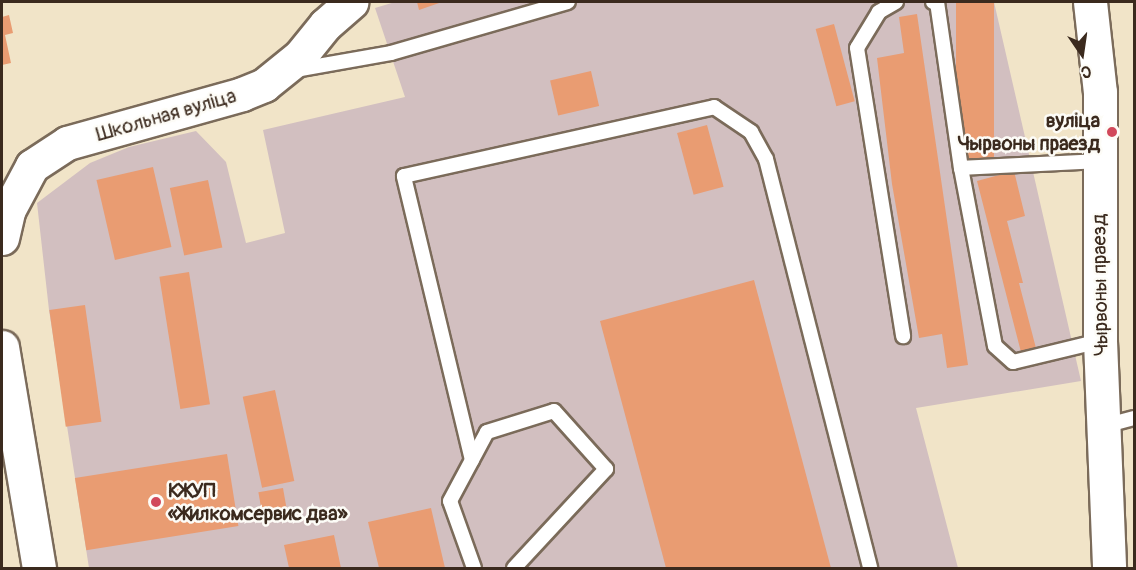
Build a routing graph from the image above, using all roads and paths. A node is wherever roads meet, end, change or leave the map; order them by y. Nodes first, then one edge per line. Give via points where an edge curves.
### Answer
1 (568, 2) edge
2 (896, 2) edge
3 (933, 2) edge
4 (1090, 2) edge
5 (333, 13) edge
6 (281, 72) junction
7 (1099, 161) junction
8 (961, 168) junction
9 (2, 238) edge
10 (903, 336) dead end
11 (1100, 341) junction
12 (2, 347) edge
13 (1119, 422) edge
14 (472, 460) junction
15 (39, 568) edge
16 (474, 568) edge
17 (514, 568) edge
18 (870, 568) edge
19 (1109, 568) edge

1 - 6 lane via 391,53
2 - 10 lane via 879,12 858,48
3 - 8 lane via 937,3
4 - 7 street, Чырвоны праезд via 1100,92
5 - 6 street, Школьная вуліца via 300,56
6 - 9 street, Школьная вуліца via 242,94 67,143 32,166 8,211
7 - 8 lane
7 - 11 street, Чырвоны праезд
8 - 11 lane via 995,346 1014,362
11 - 13 street, Чырвоны праезд
12 - 15 street
13 - 19 street, Чырвоны праезд
14 - 16 lane via 450,501
14 - 17 lane via 487,432 554,411 606,470
14 - 18 lane via 404,176 714,107 751,132 766,159

